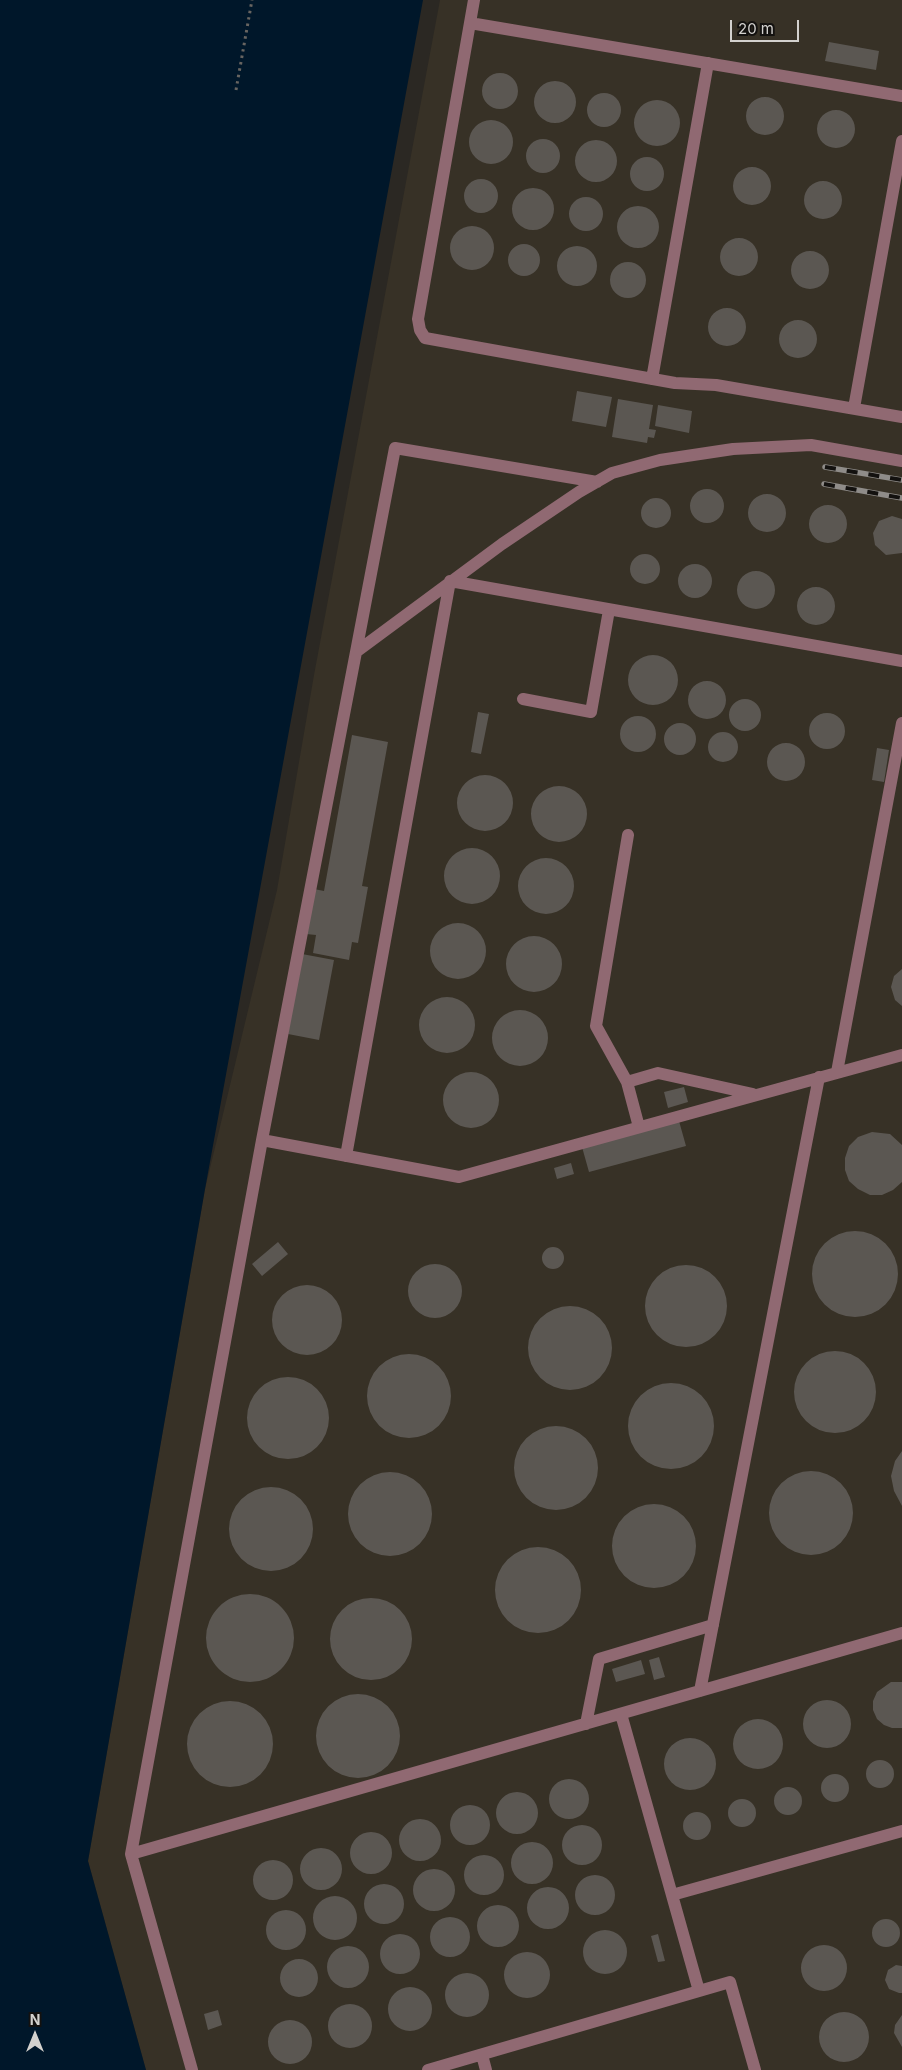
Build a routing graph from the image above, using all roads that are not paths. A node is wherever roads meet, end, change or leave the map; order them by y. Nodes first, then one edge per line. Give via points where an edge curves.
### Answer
1 (474, 0) edge
2 (470, 23) junction
3 (708, 63) junction
4 (902, 96) edge
5 (902, 141) edge
6 (652, 379) junction
7 (854, 408) junction
8 (902, 417) edge
9 (902, 461) edge
10 (597, 482) junction
11 (450, 582) junction
12 (609, 610) junction
13 (356, 652) junction
14 (902, 661) edge
15 (523, 700) dead end
16 (902, 723) edge
17 (628, 835) dead end
18 (902, 1055) edge
19 (838, 1072) junction
20 (819, 1077) junction
21 (627, 1082) junction
22 (756, 1095) junction
23 (639, 1127) junction
24 (262, 1140) junction
25 (346, 1156) junction
26 (713, 1625) junction
27 (902, 1633) edge
28 (700, 1691) junction
29 (621, 1714) junction
30 (586, 1724) junction
31 (902, 1832) edge
32 (131, 1854) junction
33 (672, 1895) junction
34 (699, 1991) junction
35 (482, 2055) junction
36 (192, 2070) edge
37 (428, 2070) edge
38 (486, 2070) edge
39 (755, 2070) edge

1 - 2 lane
2 - 3 lane
2 - 6 lane via 418,318 421,333 425,338 434,340
3 - 4 lane
3 - 6 lane
5 - 7 lane
6 - 7 lane via 716,385
7 - 8 lane
9 - 10 lane via 811,445 733,449 660,460 612,473
10 - 11 lane
10 - 13 lane via 395,448
11 - 12 lane
11 - 13 lane
11 - 25 lane
12 - 14 lane
12 - 15 lane via 591,712
13 - 24 lane
16 - 19 lane
17 - 21 lane via 596,1016 600,1035
18 - 19 lane
19 - 20 lane
20 - 22 lane
20 - 26 lane
21 - 22 lane via 658,1073
21 - 23 lane
22 - 23 lane
23 - 25 lane via 458,1177
24 - 25 lane
24 - 32 lane
26 - 28 lane
26 - 30 lane via 599,1659
27 - 28 lane
28 - 29 lane
29 - 30 lane
29 - 33 lane
30 - 32 lane
31 - 33 lane
32 - 36 lane
33 - 34 lane
34 - 35 lane
34 - 39 lane via 730,1982
35 - 37 lane
35 - 38 lane

